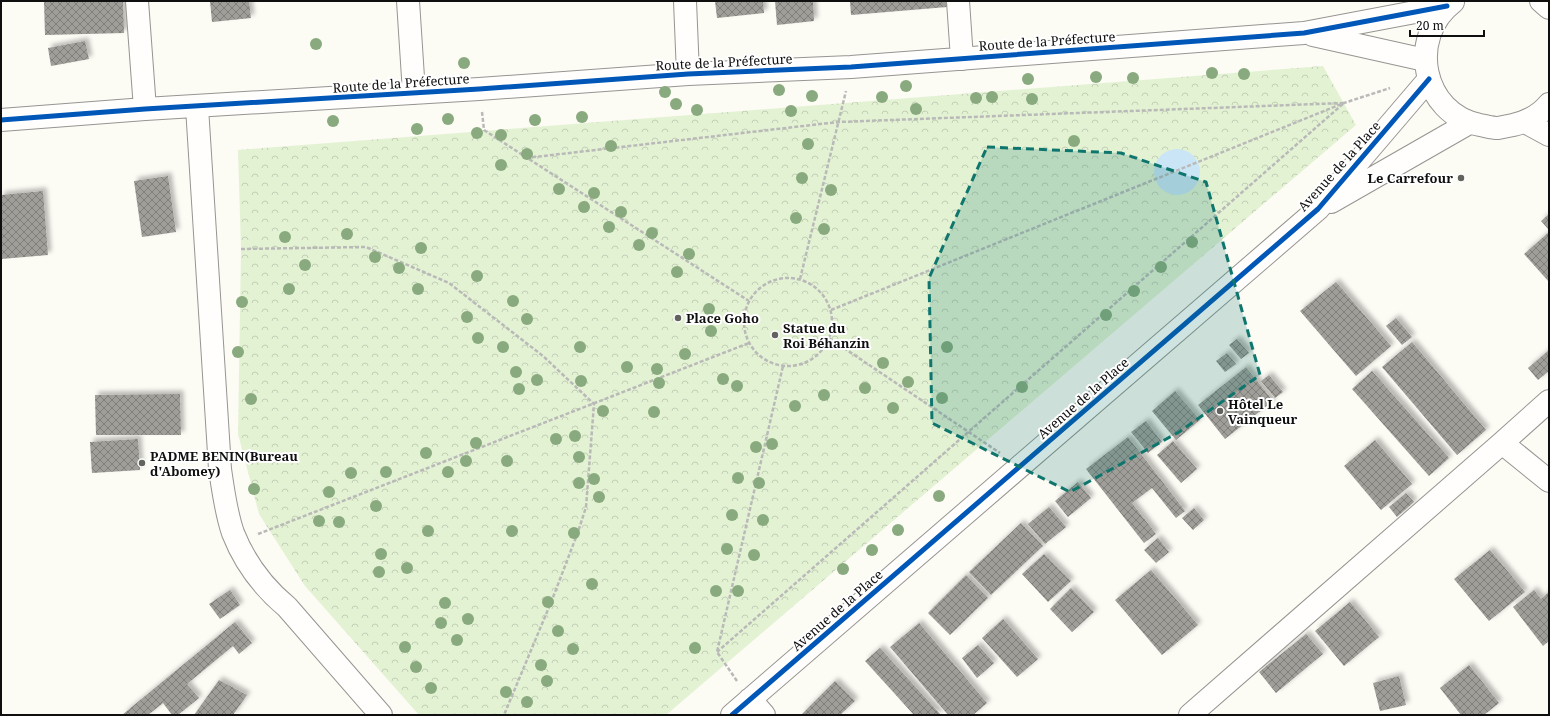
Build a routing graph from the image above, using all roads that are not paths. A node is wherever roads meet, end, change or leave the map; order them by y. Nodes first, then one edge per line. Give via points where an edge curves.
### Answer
1 (137, 1) edge
2 (408, 1) edge
3 (685, 1) edge
4 (958, 1) edge
5 (1541, 1) edge
6 (1450, 4) edge
7 (1549, 8) edge
8 (1304, 33) junction
9 (962, 59) junction
10 (1427, 70) junction
11 (688, 74) junction
12 (414, 93) junction
13 (1549, 104) edge
14 (197, 107) junction
15 (145, 109) junction
16 (1, 120) edge
17 (1469, 122) junction
18 (1525, 122) junction
19 (1549, 135) edge
20 (1318, 209) junction
21 (1549, 401) edge
22 (1502, 443) junction
23 (1549, 481) edge
24 (757, 707) edge
25 (381, 715) edge
26 (732, 715) edge
27 (1190, 715) edge

1 - 15 street
2 - 12 street
3 - 11 street
4 - 9 street
5 - 7 street
6 - 8 street, Route de la Préfecture
6 - 10 street via 1435,22 1428,40
8 - 9 street, Route de la Préfecture
8 - 10 street, Route de la Préfecture
9 - 11 street, Route de la Préfecture
10 - 17 street via 1435,93 1444,105
10 - 20 street, Avenue de la Place
11 - 12 street, Route de la Préfecture
12 - 14 street, Route de la Préfecture
13 - 18 street via 1545,110
14 - 15 street, Route de la Préfecture
14 - 25 street via 220,469 233,532 262,583
15 - 16 street, Route de la Préfecture
17 - 18 street via 1497,128
17 - 20 street, Avenue de la Place
18 - 19 street
20 - 24 street, Avenue de la Place via 1020,467
21 - 22 street
22 - 23 street
22 - 27 street
24 - 26 street, Avenue de la Place

